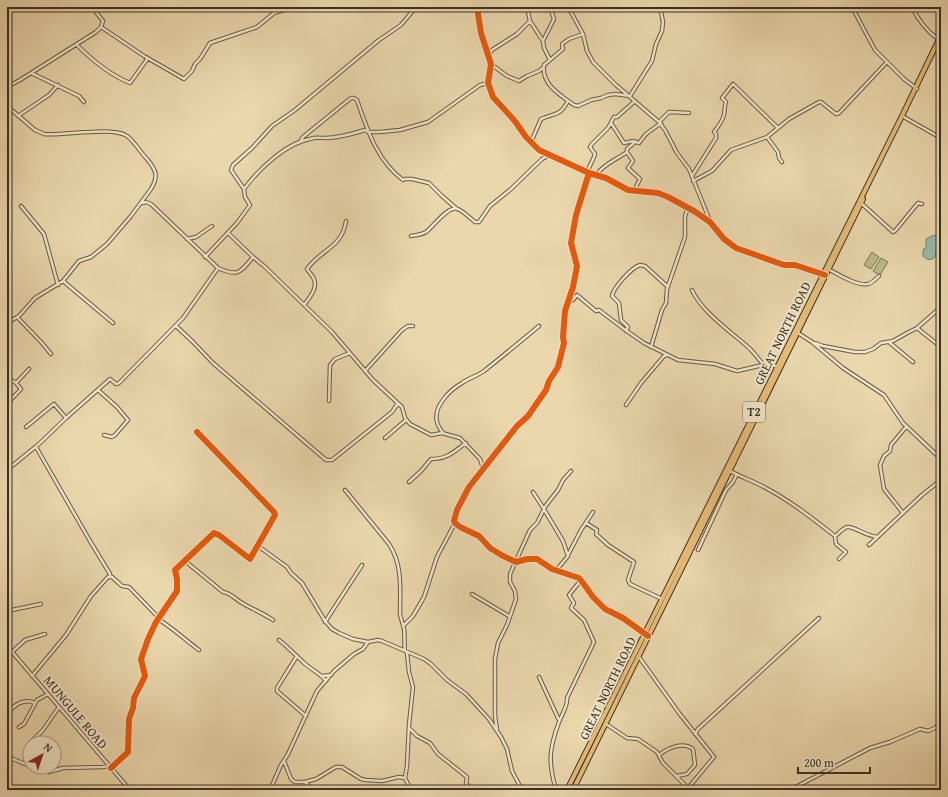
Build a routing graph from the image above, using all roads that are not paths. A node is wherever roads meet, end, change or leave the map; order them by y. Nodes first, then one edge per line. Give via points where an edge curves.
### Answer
1 (92, 7) edge
2 (293, 7) edge
3 (416, 7) edge
4 (477, 7) edge
5 (527, 7) edge
6 (550, 7) edge
7 (566, 7) edge
8 (660, 7) edge
9 (852, 7) edge
10 (912, 7) edge
11 (530, 20) junction
12 (101, 27) junction
13 (583, 34) junction
14 (941, 35) edge
15 (940, 40) edge
16 (543, 41) junction
17 (76, 45) junction
18 (488, 56) junction
19 (148, 58) junction
20 (550, 60) junction
21 (887, 62) junction
22 (491, 64) junction
23 (544, 67) junction
24 (32, 73) junction
25 (488, 83) junction
26 (58, 86) junction
27 (7, 87) edge
28 (917, 88) junction
29 (630, 96) junction
30 (568, 101) junction
31 (84, 102) dead end
32 (635, 102) junction
33 (7, 106) edge
34 (689, 113) dead end
35 (18, 116) junction
36 (903, 117) junction
37 (611, 123) junction
38 (660, 123) junction
39 (778, 128) junction
40 (368, 132) junction
41 (767, 137) junction
42 (941, 138) edge
43 (299, 142) junction
44 (531, 142) junction
45 (636, 142) junction
46 (627, 152) junction
47 (550, 154) junction
48 (782, 162) dead end
49 (588, 173) junction
50 (596, 175) junction
51 (692, 176) junction
52 (694, 181) junction
53 (244, 189) junction
54 (634, 191) junction
55 (860, 202) junction
56 (140, 203) junction
57 (922, 204) dead end
58 (20, 206) dead end
59 (688, 208) junction
60 (457, 209) junction
61 (346, 221) dead end
62 (710, 222) junction
63 (212, 226) dead end
64 (228, 233) junction
65 (411, 236) dead end
66 (187, 239) junction
67 (205, 257) junction
68 (253, 257) junction
69 (218, 268) junction
70 (827, 268) junction
71 (824, 275) junction
72 (879, 276) dead end
73 (63, 281) junction
74 (58, 285) junction
75 (668, 287) junction
76 (692, 290) dead end
77 (569, 297) junction
78 (304, 305) junction
79 (941, 307) edge
80 (17, 317) junction
81 (7, 322) edge
82 (113, 323) dead end
83 (176, 326) junction
84 (413, 326) dead end
85 (539, 326) dead end
86 (917, 328) junction
87 (626, 331) junction
88 (796, 332) junction
89 (812, 342) junction
90 (890, 342) junction
91 (652, 347) junction
92 (941, 347) edge
93 (350, 353) junction
94 (51, 354) dead end
95 (667, 355) junction
96 (913, 362) dead end
97 (764, 365) junction
98 (779, 366) junction
99 (29, 369) dead end
100 (365, 371) junction
101 (7, 376) edge
102 (16, 383) junction
103 (98, 390) junction
104 (329, 401) dead end
105 (398, 403) junction
106 (7, 404) edge
107 (626, 405) dead end
108 (66, 418) junction
109 (406, 420) junction
110 (26, 427) dead end
111 (906, 427) junction
112 (197, 432) dead end
113 (443, 433) junction
114 (104, 435) dead end
115 (386, 438) dead end
116 (466, 443) junction
117 (36, 447) junction
118 (7, 454) edge
119 (941, 459) edge
120 (483, 468) junction
121 (8, 469) edge
122 (728, 469) junction
123 (571, 471) dead end
124 (737, 474) junction
125 (941, 480) edge
126 (409, 482) dead end
127 (345, 490) dead end
128 (533, 492) dead end
129 (544, 509) junction
130 (593, 512) dead end
131 (903, 514) junction
132 (586, 522) junction
133 (455, 523) junction
134 (835, 536) junction
135 (878, 537) junction
136 (869, 545) dead end
137 (258, 546) junction
138 (698, 550) dead end
139 (568, 556) junction
140 (839, 559) dead end
141 (185, 561) junction
142 (516, 562) junction
143 (362, 565) dead end
144 (557, 572) junction
145 (110, 577) junction
146 (581, 580) junction
147 (472, 594) dead end
148 (662, 599) junction
149 (41, 604) dead end
150 (7, 611) edge
151 (510, 616) junction
152 (159, 618) junction
153 (819, 618) dead end
154 (273, 620) dead end
155 (325, 622) junction
156 (403, 626) junction
157 (45, 634) dead end
158 (646, 635) junction
159 (279, 640) dead end
160 (368, 642) junction
161 (8, 648) edge
162 (199, 650) dead end
163 (12, 652) junction
164 (406, 652) junction
165 (297, 656) junction
166 (638, 656) junction
167 (331, 675) junction
168 (32, 676) junction
169 (322, 676) junction
170 (539, 677) dead end
171 (326, 681) junction
172 (48, 694) junction
173 (35, 703) junction
174 (59, 708) junction
175 (7, 713) edge
176 (306, 716) junction
177 (560, 721) junction
178 (941, 722) edge
179 (605, 724) junction
180 (19, 727) dead end
181 (409, 728) junction
182 (498, 732) junction
183 (695, 734) junction
184 (38, 735) edge
185 (7, 754) edge
186 (659, 755) junction
187 (284, 761) junction
188 (22, 763) edge
189 (110, 767) junction
190 (62, 768) edge
191 (677, 776) junction
192 (404, 778) junction
193 (305, 782) junction
194 (689, 789) edge
195 (130, 790) edge
196 (270, 790) edge
197 (313, 790) edge
198 (411, 790) edge
199 (472, 790) edge
200 (522, 790) edge
201 (556, 790) edge
202 (567, 790) edge
203 (573, 790) edge
204 (790, 790) edge

1 - 12 street via 103,21
2 - 19 street via 274,13 257,27 210,44 184,79
3 - 53 street via 401,25 272,126 233,165 231,170
4 - 18 street
5 - 11 street
6 - 16 street via 554,19
7 - 13 street
8 - 29 street via 662,31 652,60
9 - 21 street via 873,46
10 - 15 street via 918,19
11 - 16 street
11 - 18 street via 517,34 492,50
12 - 17 street
12 - 19 street
13 - 20 street via 562,44 563,50
13 - 29 street via 593,62
14 - 15 highway, GREAT NORTH ROAD / T2
15 - 28 highway, GREAT NORTH ROAD / T2
16 - 20 street
17 - 19 street via 105,69 130,83
17 - 24 street
18 - 22 street
20 - 23 street
21 - 28 street
21 - 39 street via 839,113 836,114 820,102 791,117
22 - 23 street via 519,82
22 - 25 street
23 - 30 street via 543,74 550,86
24 - 26 street
24 - 27 street
25 - 40 street via 428,122 388,132
25 - 44 street via 493,97
26 - 31 street via 79,96
26 - 35 street
28 - 36 highway, GREAT NORTH ROAD / T2
29 - 30 street via 608,95 578,106
29 - 32 street
30 - 44 street via 559,114 541,119
32 - 37 street via 614,117
32 - 38 street
33 - 35 street
34 - 38 street via 669,112
35 - 56 street via 34,130 44,134 109,132 121,133 128,137 156,172 154,185
36 - 42 street
36 - 55 highway, GREAT NORTH ROAD / T2
37 - 45 street via 624,143
37 - 49 street via 591,146 595,154
38 - 45 street via 646,134 640,143
38 - 51 street
39 - 41 street
39 - 51 street via 732,84 722,98 726,102 724,116 714,132 716,138
40 - 43 street via 365,130 355,134 312,138
40 - 43 street via 357,100 352,98
40 - 60 street via 385,163 396,175 403,180 412,179 429,183
41 - 48 street
41 - 52 street via 731,150 712,170
43 - 53 street via 278,154
44 - 47 street
45 - 46 street via 627,149
46 - 50 street via 602,167
46 - 54 street via 633,161 628,168 640,179
47 - 49 street
47 - 60 street via 490,206 479,222
49 - 50 street
49 - 77 street via 571,243 577,266
50 - 54 street
51 - 52 street
52 - 62 street
53 - 64 street via 250,205
54 - 59 street via 661,194
55 - 57 street via 893,232 918,203
55 - 70 highway, GREAT NORTH ROAD / T2
56 - 66 street via 151,204
56 - 73 street via 114,238 91,257 79,261
58 - 74 street via 44,234
59 - 62 street
59 - 75 street via 685,216 685,237
60 - 65 street via 450,210 424,233
61 - 78 street via 338,240 307,269 315,282 314,292
62 - 71 street via 720,235 736,248 784,265
63 - 66 street via 196,237
64 - 67 street
64 - 68 street
66 - 67 street
67 - 69 street
68 - 69 street via 244,268 235,273
68 - 78 street
69 - 83 street
70 - 71 highway, GREAT NORTH ROAD / T2
70 - 72 street via 864,284
71 - 88 highway, GREAT NORTH ROAD / T2
73 - 74 street
73 - 82 street
74 - 80 street via 35,298
75 - 87 street via 645,266 640,265 620,282 612,296 619,303 620,318 628,327
75 - 91 street via 666,304
76 - 97 street via 700,303
77 - 87 street via 573,300 576,296
77 - 120 street via 564,314 564,343 558,367 528,416
78 - 93 street
79 - 86 street
80 - 81 street
80 - 94 street
83 - 103 street via 119,383 116,384 110,379
83 - 105 street via 213,363 326,460 332,460 364,435 392,412
84 - 100 street via 402,330
85 - 113 street via 480,374 463,382 441,403 436,416
86 - 90 street
86 - 92 street
87 - 91 street
88 - 89 street
88 - 98 highway, GREAT NORTH ROAD / T2
89 - 90 street via 858,353
89 - 111 street via 843,368 884,395
90 - 96 street
91 - 95 street
93 - 100 street
93 - 104 street via 335,359 330,365
95 - 97 street via 681,361 715,364 735,371
95 - 107 street
97 - 98 street
98 - 122 highway, GREAT NORTH ROAD / T2
99 - 102 street
100 - 105 street
101 - 102 street
102 - 106 street via 21,389
103 - 108 street
103 - 114 street via 128,420 115,435
105 - 109 street
108 - 110 street via 54,404
108 - 117 street
109 - 113 street via 412,426 431,435
109 - 115 street
111 - 119 street
111 - 131 street via 880,465 884,489
112 - 137 street via 275,513
113 - 116 street
116 - 120 street via 480,459
116 - 126 street via 439,460 431,459
117 - 121 street
117 - 145 street
118 - 121 street
120 - 133 street via 466,491 453,518
122 - 124 street
122 - 148 highway, GREAT NORTH ROAD / T2
122 - 158 highway, GREAT NORTH ROAD / T2
123 - 129 street
124 - 134 street via 763,486 797,507
124 - 138 street via 726,490
125 - 131 street
127 - 156 street via 393,550 399,568 400,616
128 - 129 street
129 - 139 street via 563,541
129 - 142 street via 538,523 530,530
130 - 132 street
131 - 135 street
132 - 139 street
132 - 148 street via 597,530 596,534 608,545 634,562 628,580 630,584
133 - 142 street via 479,536 497,553
133 - 156 street via 437,557 424,597 413,616
134 - 135 street via 850,526 867,535
134 - 140 street via 836,544 846,552
135 - 136 street
137 - 141 street via 248,560 214,533
137 - 155 street via 287,567 302,583
139 - 144 street
141 - 152 street via 174,570 177,591
141 - 154 street via 223,592
142 - 144 street via 537,559
142 - 151 street via 510,577 516,599
143 - 155 street
144 - 146 street
145 - 152 street via 122,586 129,587
145 - 168 street via 94,592 66,635
146 - 158 street via 593,598 605,609 623,618
146 - 177 street via 569,595 574,603 571,608 584,620 594,642 567,698
147 - 151 street
148 - 158 highway, GREAT NORTH ROAD / T2
149 - 150 street
151 - 182 street via 498,643 495,659 495,716
152 - 162 street
152 - 189 street via 141,659 145,676 134,698 129,719 128,752
153 - 183 street
155 - 160 street via 345,636
156 - 164 street
157 - 163 street via 25,640
158 - 166 highway, GREAT NORTH ROAD / T2
158 - 202 highway, GREAT NORTH ROAD / T2
159 - 165 street
160 - 164 street via 382,641
160 - 167 street
161 - 163 street, MUNGULE ROAD
163 - 168 street, MUNGULE ROAD
164 - 181 street via 414,687
164 - 182 street via 431,664 466,694
165 - 169 street
165 - 176 street via 277,691
166 - 179 highway, GREAT NORTH ROAD / T2
166 - 183 street
167 - 169 street
167 - 171 street
168 - 172 street, MUNGULE ROAD
169 - 171 street
170 - 177 street
171 - 176 street via 315,694
172 - 173 street
172 - 174 street, MUNGULE ROAD
173 - 175 street via 20,702
173 - 180 street via 24,724
174 - 184 street
174 - 189 street, MUNGULE ROAD
176 - 187 street
177 - 201 street via 550,751 550,766
178 - 204 street via 928,731 920,729 870,748
179 - 186 street via 627,738 638,739
179 - 203 highway, GREAT NORTH ROAD / T2
181 - 192 street
181 - 199 street via 430,743 438,754 467,777 466,783
182 - 200 street via 506,745 512,771
183 - 194 street via 714,757
185 - 188 street
186 - 191 street via 663,763
186 - 191 street via 683,745 693,749 695,764 687,774
187 - 193 street via 292,781
187 - 196 street
189 - 190 street
189 - 195 street, MUNGULE ROAD
191 - 194 street
192 - 193 street via 361,780 336,767 316,779
192 - 198 street
193 - 197 street

